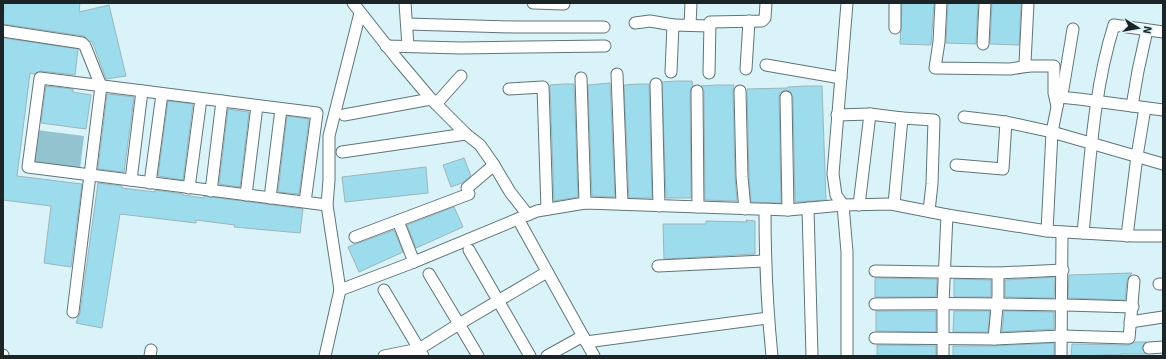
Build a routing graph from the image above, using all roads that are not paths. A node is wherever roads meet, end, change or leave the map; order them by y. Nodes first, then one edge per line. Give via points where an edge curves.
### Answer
1 (353, 3) edge
2 (405, 3) edge
3 (533, 3) edge
4 (691, 3) edge
5 (766, 3) edge
6 (847, 3) edge
7 (895, 3) edge
8 (941, 3) edge
9 (985, 3) edge
10 (1028, 3) edge
11 (564, 4) dead end
12 (360, 13) junction
13 (749, 21) junction
14 (635, 23) dead end
15 (407, 24) junction
16 (673, 24) junction
17 (690, 25) junction
18 (710, 26) junction
19 (604, 27) dead end
20 (895, 28) dead end
21 (1073, 29) dead end
22 (1147, 30) junction
23 (3, 31) edge
24 (1163, 32) edge
25 (983, 44) dead end
26 (386, 46) junction
27 (408, 46) junction
28 (605, 46) dead end
29 (766, 65) dead end
30 (1029, 66) junction
31 (746, 69) dead end
32 (671, 72) dead end
33 (709, 73) dead end
34 (617, 74) dead end
35 (461, 76) dead end
36 (581, 78) dead end
37 (841, 78) junction
38 (656, 84) dead end
39 (101, 86) junction
40 (509, 89) dead end
41 (142, 91) junction
42 (697, 91) dead end
43 (740, 92) dead end
44 (162, 94) junction
45 (786, 97) dead end
46 (1059, 97) junction
47 (201, 99) junction
48 (222, 101) junction
49 (1098, 101) junction
50 (433, 102) junction
51 (257, 106) junction
52 (1132, 106) junction
53 (1057, 108) junction
54 (1145, 108) junction
55 (282, 109) junction
56 (1163, 110) edge
57 (870, 114) junction
58 (344, 115) dead end
59 (837, 115) junction
60 (964, 117) dead end
61 (902, 118) junction
62 (1006, 122) junction
63 (1052, 132) junction
64 (466, 134) junction
65 (1092, 144) junction
66 (342, 152) dead end
67 (1137, 156) junction
68 (1163, 164) edge
69 (494, 165) junction
70 (956, 165) dead end
71 (90, 175) junction
72 (131, 180) junction
73 (150, 183) junction
74 (190, 188) junction
75 (211, 190) junction
76 (246, 195) junction
77 (270, 198) junction
78 (305, 202) junction
79 (584, 204) junction
80 (622, 204) junction
81 (860, 204) junction
82 (894, 204) junction
83 (328, 205) junction
84 (843, 205) junction
85 (659, 206) junction
86 (698, 207) junction
87 (808, 208) junction
88 (745, 209) junction
89 (547, 210) junction
90 (765, 210) junction
91 (788, 210) junction
92 (929, 212) junction
93 (947, 215) junction
94 (523, 217) junction
95 (398, 221) junction
96 (1047, 231) junction
97 (1062, 232) junction
98 (1083, 233) junction
99 (1127, 236) junction
100 (1163, 236) edge
101 (355, 237) dead end
102 (469, 250) dead end
103 (764, 261) junction
104 (414, 262) junction
105 (658, 266) dead end
106 (875, 270) dead end
107 (1062, 270) junction
108 (547, 272) junction
109 (944, 272) junction
110 (998, 273) junction
111 (429, 274) dead end
112 (1134, 281) dead end
113 (340, 290) junction
114 (384, 290) dead end
115 (499, 300) junction
116 (943, 303) junction
117 (875, 304) dead end
118 (997, 304) junction
119 (1062, 304) junction
120 (1133, 307) junction
121 (73, 312) dead end
122 (1163, 317) edge
123 (768, 318) junction
124 (1130, 322) junction
125 (459, 324) junction
126 (1062, 336) junction
127 (875, 338) dead end
128 (943, 338) junction
129 (584, 339) junction
130 (994, 339) junction
131 (1163, 347) edge
132 (1150, 348) dead end
133 (421, 352) edge
134 (324, 356) edge
135 (384, 356) edge
136 (478, 356) edge
137 (530, 356) edge
138 (547, 356) edge
139 (594, 356) edge
140 (772, 356) edge
141 (812, 356) edge
142 (847, 356) edge
143 (943, 356) edge
144 (1061, 356) edge

1 - 12 street
2 - 15 street
3 - 11 street
4 - 17 street
5 - 13 street via 764,20
6 - 37 street
7 - 20 street
8 - 30 street via 935,68 1010,69
9 - 25 street
10 - 30 street via 1025,63
12 - 26 street
12 - 83 street via 329,136
13 - 18 street via 710,22
13 - 31 street
14 - 16 street via 650,21
15 - 19 street
15 - 27 street
16 - 17 street
16 - 32 street
17 - 18 street
18 - 33 street
21 - 46 street via 1063,89
22 - 24 street
22 - 49 street via 1114,25 1100,80
22 - 52 street
23 - 39 street via 82,43
26 - 27 street
26 - 50 street
27 - 28 street
29 - 37 street
30 - 53 street via 1054,66
34 - 80 street
35 - 50 street
36 - 79 street
37 - 59 street
38 - 85 street
39 - 41 street
39 - 71 street
39 - 71 street via 40,78 28,167
40 - 89 street via 543,87
41 - 44 street
41 - 72 street
42 - 86 street
43 - 88 street
44 - 47 street
44 - 73 street
45 - 91 street
46 - 49 street
46 - 53 street
47 - 48 street
47 - 74 street
48 - 51 street
48 - 75 street
49 - 52 street
49 - 65 street
50 - 58 street
50 - 64 street
51 - 55 street
51 - 76 street
52 - 54 street
53 - 63 street
54 - 56 street
54 - 67 street
55 - 77 street
55 - 78 street via 317,113
57 - 59 street
57 - 61 street
57 - 81 street
59 - 84 street via 833,174 836,195
60 - 62 street
61 - 82 street
61 - 92 street via 934,120
62 - 63 street
62 - 70 street via 1003,169
63 - 65 street
63 - 96 street
64 - 66 street
64 - 69 street via 480,145
65 - 67 street
65 - 98 street
67 - 68 street
67 - 99 street
69 - 94 street
69 - 95 street via 468,191
71 - 72 street
71 - 121 street
72 - 73 street
73 - 74 street
74 - 75 street
75 - 76 street
76 - 77 street
77 - 78 street
78 - 83 street
79 - 80 street
79 - 89 street
80 - 85 street
81 - 82 street
81 - 84 street
82 - 92 street
83 - 113 street
84 - 87 street
84 - 142 street via 847,252
85 - 86 street
86 - 88 street
87 - 91 street
87 - 141 street
88 - 90 street
89 - 94 street
90 - 91 street
90 - 103 street
92 - 93 street
93 - 96 street
93 - 109 street
94 - 104 street
94 - 108 street
95 - 101 street
95 - 104 street
96 - 97 street
97 - 98 street
97 - 107 street
98 - 99 street
99 - 100 street
102 - 115 street
103 - 105 street
103 - 123 street
104 - 113 street
106 - 109 street
107 - 110 street
107 - 119 street
108 - 115 street
108 - 129 street
109 - 110 street
109 - 116 street
110 - 118 street
111 - 125 street
112 - 120 street
113 - 134 street
114 - 133 street
115 - 125 street
115 - 137 street
116 - 117 street
116 - 118 street
116 - 128 street
118 - 119 street
118 - 130 street
119 - 120 street
119 - 126 street
120 - 124 street
122 - 124 street
123 - 129 street
123 - 140 street
124 - 126 street via 1129,338
125 - 133 street
125 - 136 street
126 - 130 street
126 - 144 street
127 - 128 street
128 - 130 street
128 - 143 street
129 - 138 street
129 - 139 street
131 - 132 street
133 - 135 street

